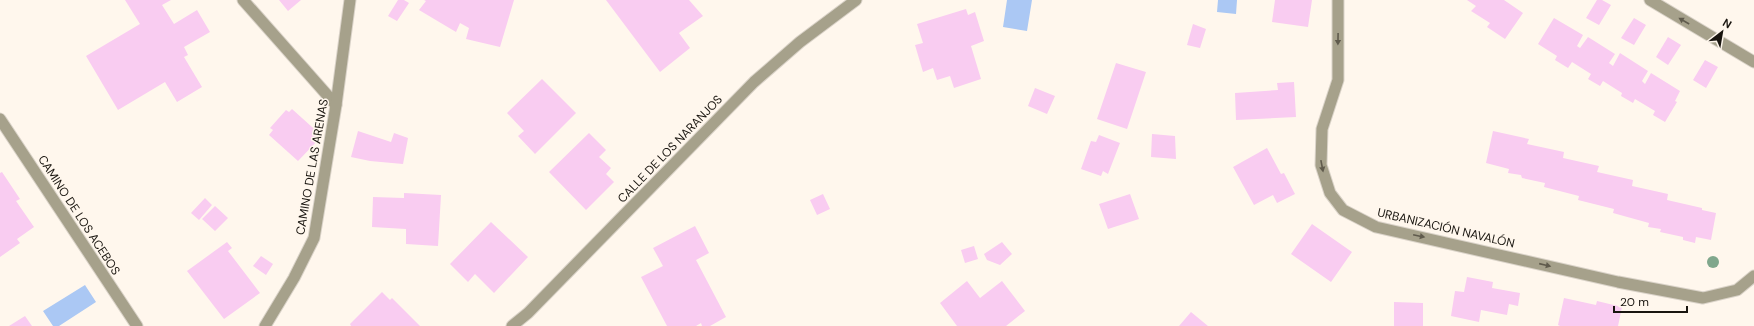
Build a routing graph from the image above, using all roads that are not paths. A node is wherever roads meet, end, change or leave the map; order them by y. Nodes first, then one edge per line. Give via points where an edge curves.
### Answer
1 (243, 0) edge
2 (350, 0) edge
3 (856, 0) edge
4 (1338, 0) edge
5 (1650, 0) edge
6 (1754, 62) edge
7 (336, 105) junction
8 (0, 119) edge
9 (1754, 276) edge
10 (137, 326) edge
11 (265, 326) edge
12 (512, 326) edge

1 - 7 street
2 - 7 street, CAMINO DE LAS ARENAS
3 - 12 street, CALLE DE LOS NARANJOS via 800,42 754,82 528,313
4 -> 9 street, URBANIZACIÓN NAVALÓN via 1338,80 1322,129 1321,165 1330,193 1343,210 1376,227 1618,282 1703,298 1737,290
6 -> 5 street
7 - 11 street, CAMINO DE LAS ARENAS via 314,238
8 - 10 street, CAMINO DE LOS ACEBOS

